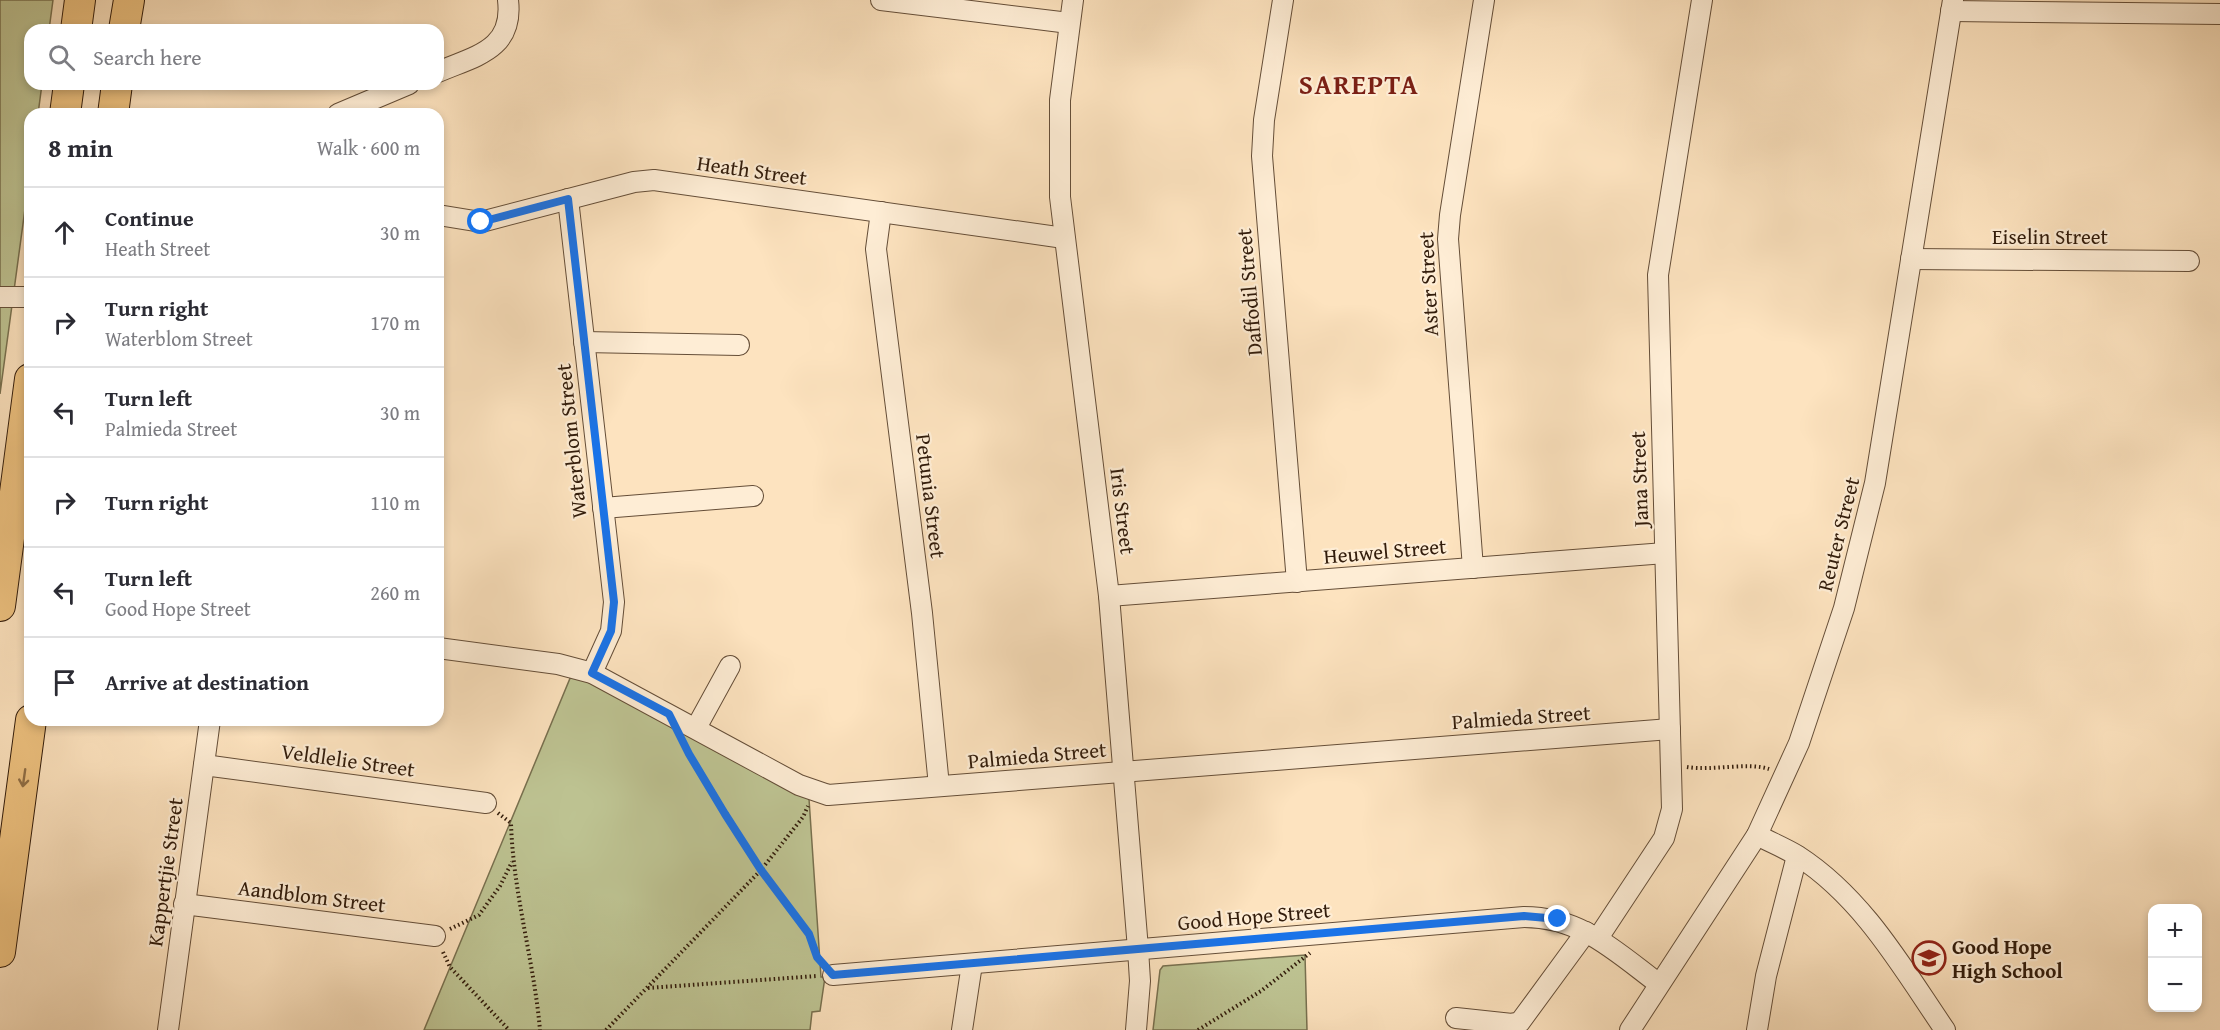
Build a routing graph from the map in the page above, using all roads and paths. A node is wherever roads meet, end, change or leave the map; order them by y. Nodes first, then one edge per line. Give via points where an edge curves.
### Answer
1 (80, 0) edge
2 (129, 0) edge
3 (508, 0) edge
4 (881, 0) edge
5 (1073, 0) edge
6 (1283, 0) edge
7 (1484, 0) edge
8 (1702, 0) edge
9 (1952, 5) edge
10 (2220, 14) edge
11 (1069, 23) junction
12 (77, 24) edge
13 (125, 24) edge
14 (444, 69) edge
15 (68, 90) edge
16 (116, 90) edge
17 (399, 90) edge
18 (66, 108) edge
19 (114, 108) edge
20 (368, 108) edge
21 (568, 199) junction
22 (881, 212) junction
23 (444, 216) edge
24 (1064, 238) junction
25 (1911, 260) junction
26 (2189, 261) dead end
27 (0, 297) edge
28 (24, 297) edge
29 (584, 342) junction
30 (739, 345) dead end
31 (24, 425) edge
32 (753, 496) dead end
33 (603, 508) junction
34 (1665, 553) junction
35 (1473, 568) junction
36 (1297, 582) junction
37 (1109, 596) junction
38 (0, 606) edge
39 (444, 649) edge
40 (730, 666) dead end
41 (592, 673) junction
42 (669, 714) junction
43 (31, 726) edge
44 (209, 726) edge
45 (696, 728) junction
46 (1670, 729) junction
47 (1672, 764) junction
48 (204, 765) junction
49 (1123, 772) junction
50 (1785, 775) junction
51 (939, 786) junction
52 (814, 792) junction
53 (486, 802) joint
54 (1757, 835) junction
55 (1797, 856) junction
56 (512, 861) junction
57 (761, 870) junction
58 (184, 904) junction
59 (1592, 935) junction
60 (435, 936) junction
61 (1138, 949) junction
62 (1316, 949) dead end
63 (0, 952) edge
64 (972, 964) junction
65 (833, 975) junction
66 (1659, 984) junction
67 (648, 988) junction
68 (1456, 1018) dead end
69 (168, 1030) edge
70 (509, 1030) edge
71 (540, 1030) edge
72 (606, 1030) edge
73 (962, 1030) edge
74 (1136, 1030) edge
75 (1198, 1030) edge
76 (1630, 1030) edge
77 (1756, 1030) edge
78 (1945, 1030) edge

1 - 12 highway
2 - 13 highway
3 - 14 street via 507,26 500,40 487,51
4 - 11 street
5 - 11 street, Iris Street
6 - 36 street, Daffodil Street via 1262,156
7 - 35 street, Aster Street via 1448,239
8 - 34 street, Jana Street via 1658,275
9 - 10 street
9 - 25 street, Reuter Street
11 - 24 street, Iris Street via 1058,128
15 - 18 highway
16 - 19 highway
17 - 20 street
21 - 22 street, Heath Street via 654,180
21 - 23 street, Heath Street via 481,222
21 - 29 street, Waterblom Street
22 - 24 street, Heath Street
22 - 51 street, Petunia Street via 876,249 922,613
24 - 37 street, Iris Street
25 - 26 street, Eiselin Street
25 - 50 street, Reuter Street via 1866,525 1818,692
27 - 28 street
29 - 30 street
29 - 33 street, Waterblom Street
31 - 38 highway
32 - 33 street
33 - 41 street, Waterblom Street via 614,611 607,641
34 - 35 street, Heuwel Street
34 - 46 street, Jana Street
35 - 36 street, Heuwel Street
36 - 37 street, Heuwel Street
37 - 49 street, Iris Street
39 - 41 street, Palmieda Street via 558,664
40 - 45 street
41 - 42 street, Palmieda Street
42 - 45 street, Palmieda Street
42 - 57 path via 689,754
43 -> 63 highway
44 - 48 street, Kappertjie Street
45 - 52 street, Palmieda Street
46 - 47 street, Jana Street
46 - 49 street, Palmieda Street
47 - 50 path via 1729,769 1759,766
47 - 59 street, Jana Street via 1672,809 1664,838
48 - 53 street, Veldlelie Street
48 - 58 street, Kappertjie Street
49 - 51 street, Palmieda Street
49 - 61 street, Iris Street
50 - 54 street, Reuter Street
51 - 52 street, Palmieda Street via 840,795
52 - 57 path via 803,817
53 - 56 path via 511,823
54 - 55 street
54 - 66 street, Reuter Street
55 - 77 street
55 - 78 street via 1839,889 1877,930
56 - 60 path via 479,915
56 - 71 path via 535,977
57 - 65 path via 809,934 817,957
57 - 67 path
58 - 60 street, Aandblom Street
58 - 69 street, Kappertjie Street
59 - 61 street, Good Hope Street via 1558,919 1524,916
59 - 66 street, Good Hope Street
59 - 68 street, Jana Street via 1520,1022
60 - 70 path via 450,967
61 - 64 street, Good Hope Street
61 - 74 street, Iris Street
62 - 75 path via 1261,991
64 - 65 street, Good Hope Street
64 - 73 street
65 - 67 path
66 - 76 street, Reuter Street
67 - 72 path

